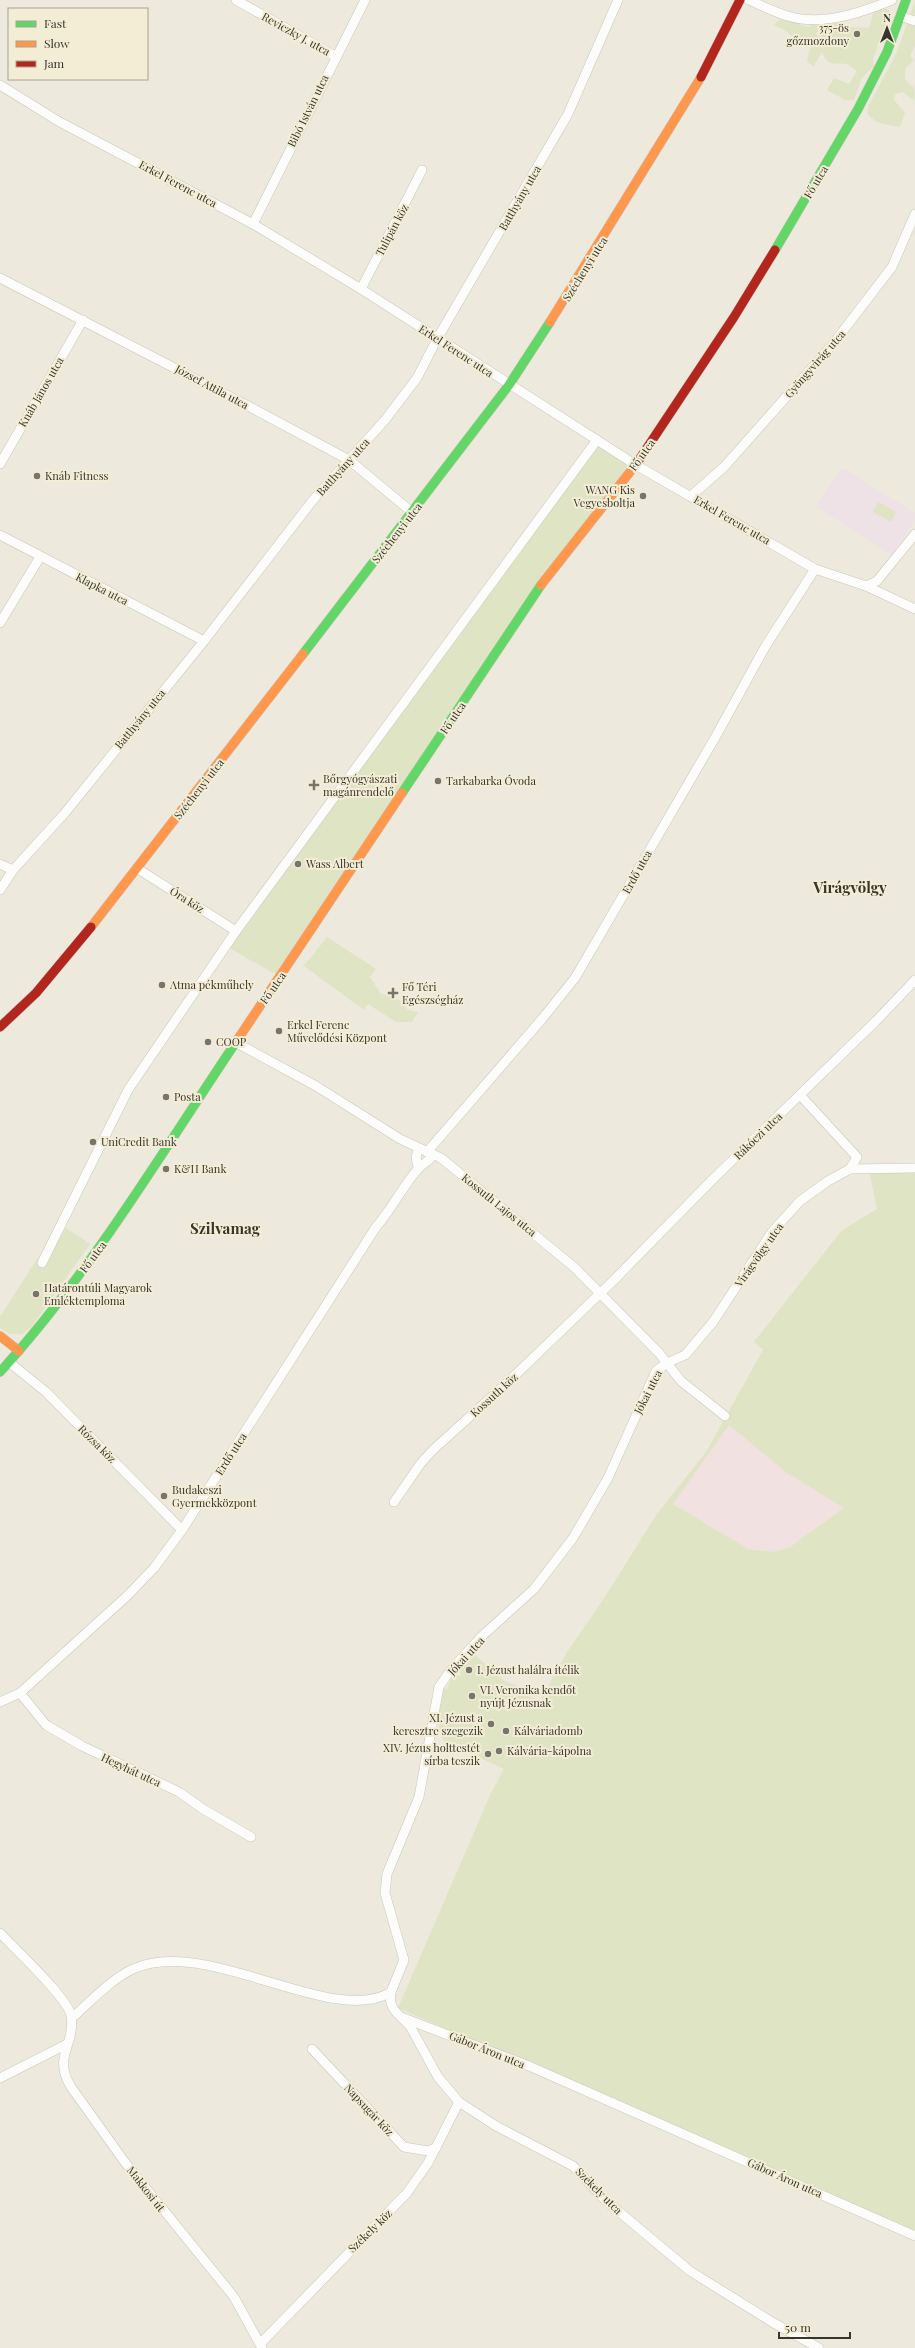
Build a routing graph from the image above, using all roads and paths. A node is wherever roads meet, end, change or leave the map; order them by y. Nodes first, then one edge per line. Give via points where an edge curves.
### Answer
1 (236, 0) edge
2 (365, 0) edge
3 (618, 0) edge
4 (740, 0) edge
5 (749, 0) edge
6 (892, 0) edge
7 (906, 0) edge
8 (900, 16) junction
9 (915, 21) edge
10 (335, 56) junction
11 (0, 85) edge
12 (422, 170) dead end
13 (915, 214) edge
14 (252, 224) junction
15 (0, 278) edge
16 (361, 289) junction
17 (83, 320) junction
18 (437, 339) junction
19 (509, 385) junction
20 (597, 440) junction
21 (349, 460) junction
22 (0, 464) edge
23 (636, 465) junction
24 (691, 496) junction
25 (413, 513) junction
26 (915, 534) edge
27 (0, 535) edge
28 (40, 557) junction
29 (815, 569) junction
30 (866, 586) junction
31 (915, 609) edge
32 (0, 623) edge
33 (204, 640) junction
34 (0, 864) edge
35 (138, 869) junction
36 (13, 870) junction
37 (0, 890) edge
38 (236, 931) junction
39 (915, 980) edge
40 (0, 1027) edge
41 (236, 1042) junction
42 (800, 1095) junction
43 (426, 1152) junction
44 (418, 1167) junction
45 (915, 1168) edge
46 (850, 1169) junction
47 (42, 1263) dead end
48 (600, 1292) junction
49 (0, 1336) edge
50 (19, 1351) junction
51 (9, 1362) junction
52 (666, 1363) junction
53 (0, 1372) edge
54 (725, 1416) dead end
55 (394, 1502) dead end
56 (182, 1530) junction
57 (20, 1692) junction
58 (0, 1702) edge
59 (251, 1837) dead end
60 (0, 1934) edge
61 (392, 1992) junction
62 (401, 2017) junction
63 (72, 2018) junction
64 (67, 2044) junction
65 (312, 2050) dead end
66 (0, 2078) edge
67 (459, 2102) junction
68 (436, 2148) junction
69 (915, 2236) edge
70 (261, 2346) edge
71 (819, 2348) edge

1 - 10 street, Reviczky J. utca
2 - 10 street, Bibó István utca
3 - 18 street, Batthyány utca via 568,114
4 - 19 main road, Széchenyi utca via 704,72 657,151 566,299
5 - 6 street via 789,16 814,20 845,16
7 - 8 main road, Fő utca
8 - 9 street
8 - 23 main road, Fő utca via 887,52 858,110 734,317
10 - 14 street, Bibó István utca
11 - 14 street, Erkel Ferenc utca via 58,120
12 - 16 street, Tulipán köz
13 - 24 street, Gyöngyvirág utca via 892,267 833,344 724,467
14 - 16 street, Erkel Ferenc utca
15 - 17 street, József Attila utca
16 - 18 street, Erkel Ferenc utca
17 - 21 street, József Attila utca
17 - 22 street, Knáb János utca
18 - 19 street, Erkel Ferenc utca
18 - 21 street, Batthyány utca via 417,378 385,420
19 - 20 street, Erkel Ferenc utca
19 - 25 main road, Széchenyi utca
20 - 23 street, Erkel Ferenc utca
20 - 38 street
21 - 25 street, József Attila utca
21 - 33 street, Batthyány utca via 312,500
23 - 24 street, Erkel Ferenc utca
23 - 41 main road, Fő utca via 547,576
24 - 29 street, Erkel Ferenc utca
25 - 35 main road, Széchenyi utca
26 - 30 street via 877,581
27 - 28 street, Klapka utca
28 - 32 street
28 - 33 street, Klapka utca
29 - 30 street, Erkel Ferenc utca
29 - 43 street, Erdő utca via 765,647 575,978 542,1020
30 - 31 street, Erkel Ferenc utca
33 - 36 street, Batthyány utca via 64,814
34 - 36 street
35 - 38 street, Óra köz
35 - 40 main road, Széchenyi utca via 36,993
36 - 37 street, Batthyány utca
38 - 47 street via 128,1090
39 - 42 street, Rákóczi utca
41 - 43 street, Kossuth Lajos utca via 316,1086
41 - 50 main road, Fő utca via 100,1248
42 - 46 street via 857,1157
42 - 48 street, Rákóczi utca
43 - 44 street via 416,1157
43 - 44 street, Erdő utca via 429,1162
43 - 48 street, Kossuth Lajos utca via 441,1158 551,1247
44 - 56 street, Erdő utca via 376,1227
45 - 46 street, Virágvölgy utca
46 - 52 street, Virágvölgy utca via 828,1181 800,1202 772,1232 705,1332 685,1355
48 - 52 street, Kossuth Lajos utca
48 - 55 street, Kossuth köz via 508,1382 434,1449
49 - 50 main road
50 - 51 main road, Fő utca
51 - 53 main road, Fő utca
51 - 56 street, Rózsa köz via 46,1392
52 - 54 street, Kossuth Lajos utca via 681,1381
52 - 61 street, Jókai utca via 656,1372 608,1478 573,1538 534,1589 481,1638 450,1671 439,1687 419,1797 387,1874 386,1893 404,1960
56 - 57 street, Erdő utca via 154,1568 127,1596
57 - 58 street, Erdő utca
57 - 59 street, Hegyhát utca via 46,1725 82,1746 179,1792
60 - 63 street via 39,1972
61 - 62 street via 390,2001 393,2010
61 - 63 street via 369,2000 341,2000 216,1967 174,1962 133,1969
62 - 67 street, Székely utca via 410,2026 438,2077
62 - 69 street, Gábor Áron utca via 529,2066
63 - 64 street, Makkosi út
64 - 66 street
64 - 70 street, Makkosi út via 63,2068 71,2087 124,2161 234,2297
65 - 68 street, Napsugár köz via 404,2147 428,2151
67 - 68 street, Székely köz
67 - 71 street, Székely utca via 496,2126 573,2166 606,2200 684,2267
68 - 70 street, Székely köz via 428,2163 395,2206 327,2273

